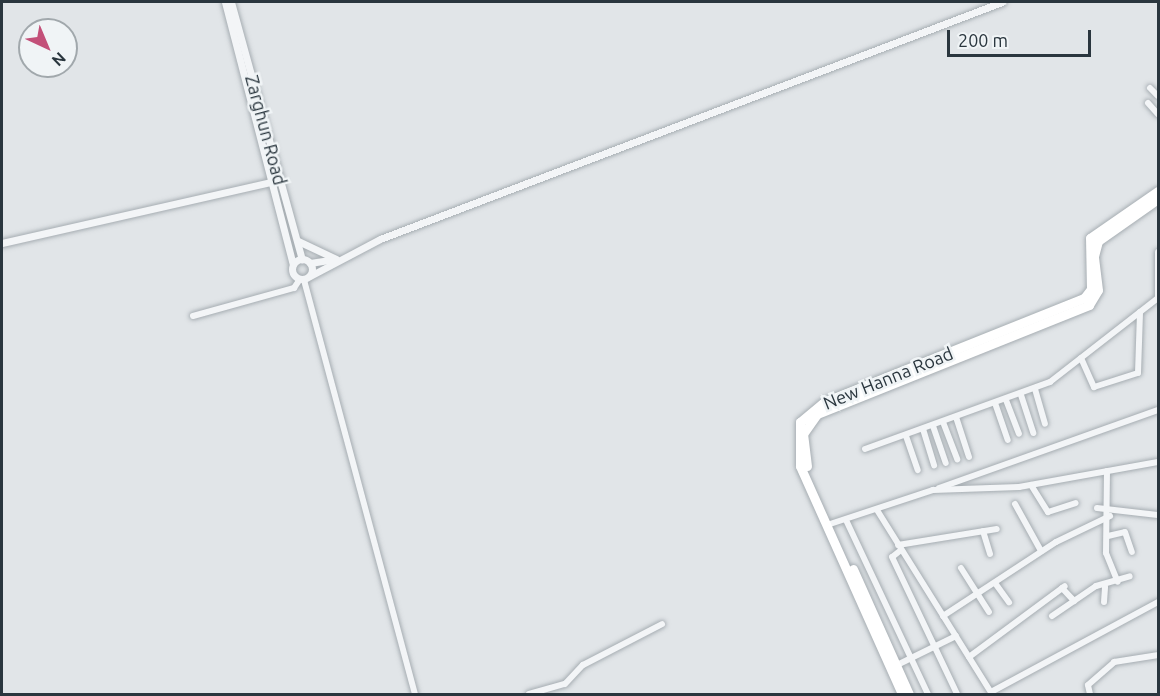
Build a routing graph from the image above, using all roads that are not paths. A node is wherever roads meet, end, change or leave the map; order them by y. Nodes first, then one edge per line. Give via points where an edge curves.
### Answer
1 (225, 2) edge
2 (231, 2) edge
3 (1002, 2) edge
4 (1150, 87) dead end
5 (1158, 96) edge
6 (1148, 103) dead end
7 (1158, 114) edge
8 (276, 181) junction
9 (1158, 191) edge
10 (1158, 199) edge
11 (297, 240) junction
12 (2, 243) edge
13 (1158, 252) edge
14 (339, 258) junction
15 (302, 259) junction
16 (293, 264) junction
17 (310, 264) junction
18 (304, 278) junction
19 (1140, 312) junction
20 (193, 316) dead end
21 (1081, 358) junction
22 (1035, 389) junction
23 (1021, 395) junction
24 (1006, 399) junction
25 (995, 404) junction
26 (1158, 410) edge
27 (956, 417) junction
28 (944, 422) junction
29 (1045, 424) dead end
30 (933, 426) junction
31 (923, 429) junction
32 (1033, 433) dead end
33 (1019, 434) dead end
34 (906, 436) junction
35 (1008, 440) dead end
36 (865, 449) dead end
37 (969, 457) dead end
38 (957, 459) dead end
39 (1158, 462) edge
40 (946, 463) dead end
41 (934, 465) dead end
42 (918, 470) dead end
43 (1107, 471) junction
44 (1031, 485) junction
45 (933, 490) junction
46 (1076, 503) dead end
47 (1015, 504) dead end
48 (1097, 508) dead end
49 (877, 510) junction
50 (1110, 512) junction
51 (1158, 515) edge
52 (846, 520) junction
53 (830, 524) junction
54 (997, 529) dead end
55 (982, 531) junction
56 (1108, 536) junction
57 (900, 548) junction
58 (1041, 551) junction
59 (1132, 552) dead end
60 (990, 554) dead end
61 (961, 568) dead end
62 (1130, 576) dead end
63 (1118, 582) junction
64 (995, 583) junction
65 (1105, 587) junction
66 (978, 595) junction
67 (1074, 601) junction
68 (1009, 602) dead end
69 (1104, 602) dead end
70 (1158, 602) edge
71 (989, 612) dead end
72 (943, 616) junction
73 (1052, 616) dead end
74 (662, 624) dead end
75 (956, 636) junction
76 (933, 648) junction
77 (1158, 655) edge
78 (969, 657) junction
79 (911, 660) junction
80 (893, 667) junction
81 (992, 693) edge
82 (415, 694) edge
83 (529, 694) edge
84 (902, 694) edge
85 (909, 694) edge
86 (928, 694) edge
87 (957, 694) edge
88 (1090, 694) edge

1 - 8 street
2 - 8 street, Zarghun Road
3 - 14 street
4 - 5 street
6 - 7 street
8 - 11 street, Zarghun Road
8 - 12 street
8 - 16 street
9 - 53 main road, New Hanna Road via 1090,238 1091,289 1077,303 810,411 800,422 796,449
10 - 53 main road, New Hanna Road via 1098,241 1094,255 1098,290 1081,311 817,414 803,434 805,461
11 - 14 street
11 - 15 street, Zarghun Road
13 - 19 street via 1158,298
14 - 17 street
14 - 18 street
15 - 16 street
15 - 17 street
16 - 18 street via 293,274
17 - 18 street
18 - 20 street via 294,288
18 - 82 street
19 - 21 street
19 - 21 street via 1138,373 1094,387
21 - 22 street
22 - 23 street
22 - 29 street
23 - 24 street
23 - 32 street
24 - 25 street
24 - 33 street
25 - 27 street
25 - 35 street
26 - 45 street
27 - 28 street
27 - 37 street
28 - 30 street
28 - 38 street
30 - 31 street
30 - 40 street
31 - 34 street
31 - 41 street
34 - 36 street
34 - 42 street
39 - 43 street
43 - 44 street
43 - 50 street
44 - 45 street
44 - 46 street via 1048,512
45 - 49 street
47 - 58 street
48 - 50 street
49 - 52 street
49 - 57 street
50 - 51 street
50 - 56 street
50 - 58 street
52 - 53 street
52 - 79 street
53 - 80 main road, New Hanna Road
54 - 55 street
55 - 57 street
55 - 60 street
56 - 59 street via 1125,532
56 - 63 street via 1107,559
57 - 72 street
57 - 76 street via 891,557
58 - 64 street
61 - 66 street
62 - 63 street
63 - 65 street
64 - 66 street
64 - 68 street
65 - 67 street via 1096,586
65 - 69 street
66 - 71 street
66 - 72 street
67 - 73 street
67 - 78 street via 1064,587
70 - 81 street
72 - 75 street
74 - 83 street via 583,665 565,684
75 - 76 street
75 - 78 street
76 - 79 street
76 - 87 street
77 - 88 street via 1114,662 1088,685
78 - 81 street
79 - 80 street
79 - 86 street
80 - 84 main road, New Hanna Road
80 - 85 main road, New Hanna Road

